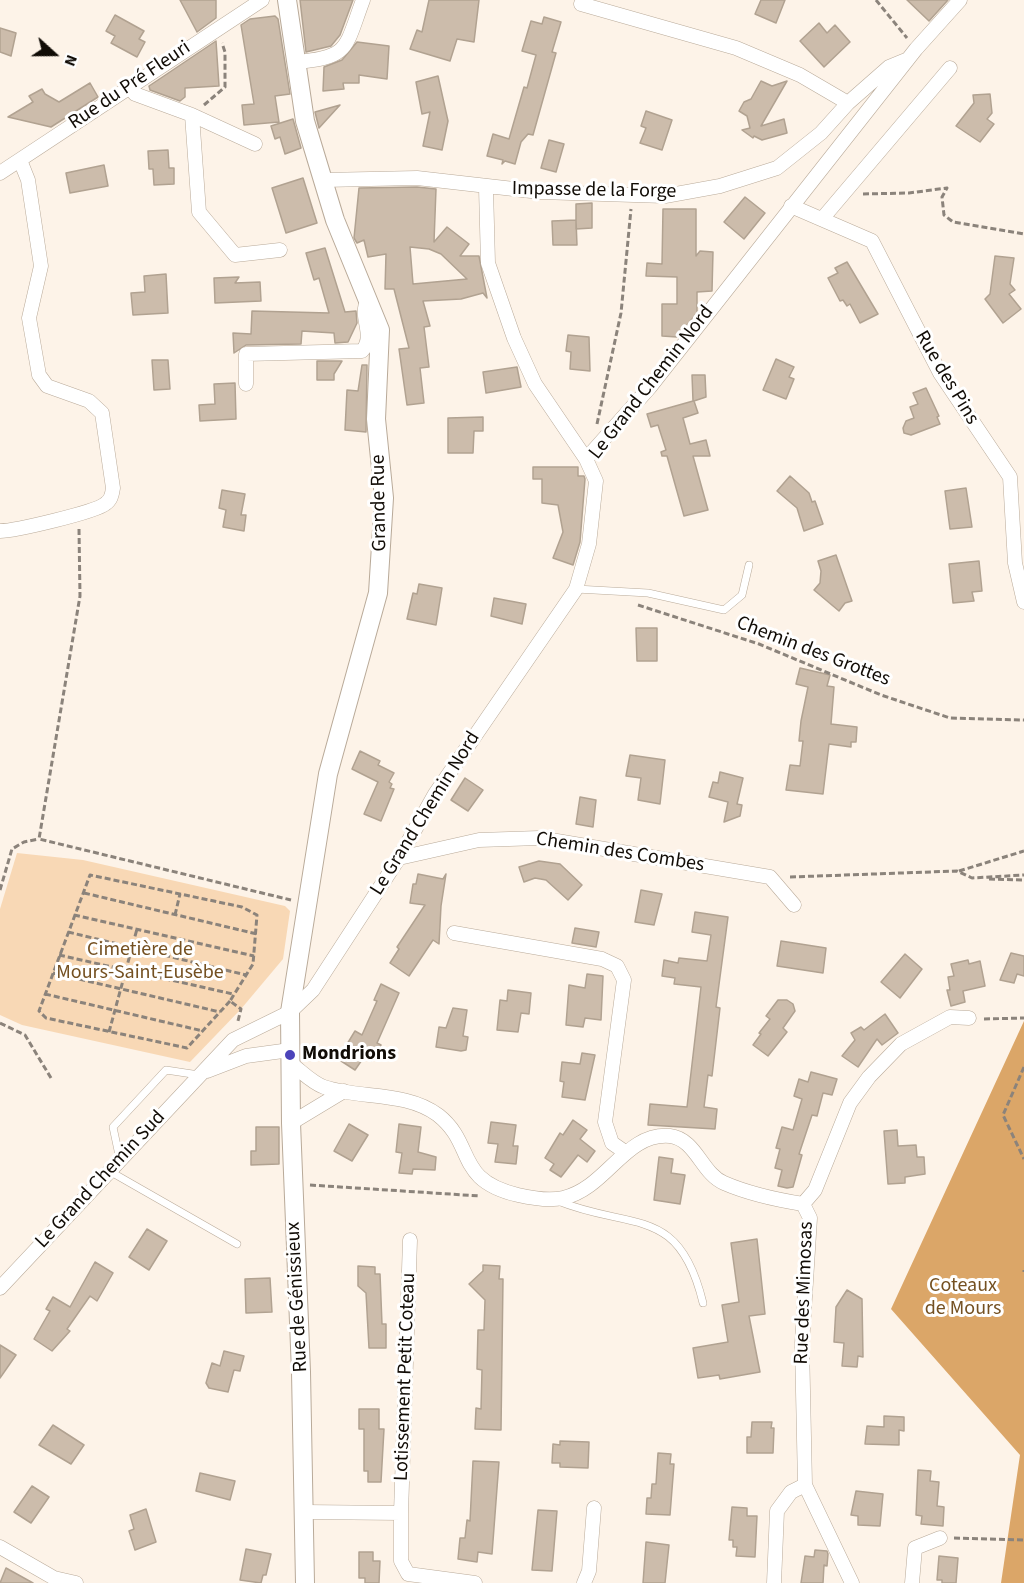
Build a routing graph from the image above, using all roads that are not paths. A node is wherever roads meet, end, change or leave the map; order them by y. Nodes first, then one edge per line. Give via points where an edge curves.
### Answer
1 (261, 0) edge
2 (287, 0) edge
3 (363, 0) edge
4 (960, 0) edge
5 (581, 4) dead end
6 (913, 54) junction
7 (295, 62) junction
8 (950, 68) dead end
9 (129, 87) junction
10 (848, 103) junction
11 (192, 115) junction
12 (255, 144) dead end
13 (20, 160) junction
14 (0, 173) edge
15 (323, 180) junction
16 (486, 188) junction
17 (791, 206) junction
18 (822, 219) junction
19 (280, 250) dead end
20 (368, 301) junction
21 (246, 384) dead end
22 (589, 455) junction
23 (0, 531) edge
24 (749, 566) dead end
25 (576, 589) junction
26 (1024, 602) edge
27 (399, 858) junction
28 (794, 905) dead end
29 (454, 933) dead end
30 (290, 1012) junction
31 (969, 1018) road end
32 (290, 1057) junction
33 (201, 1074) junction
34 (344, 1091) junction
35 (291, 1123) junction
36 (625, 1152) junction
37 (115, 1167) junction
38 (550, 1198) junction
39 (803, 1204) junction
40 (410, 1240) dead end
41 (237, 1244) dead end
42 (0, 1288) edge
43 (703, 1303) dead end
44 (805, 1485) junction
45 (594, 1508) dead end
46 (304, 1512) junction
47 (401, 1513) junction
48 (940, 1538) road end
49 (0, 1547) edge
50 (76, 1583) edge
51 (305, 1583) edge
52 (476, 1583) edge
53 (584, 1583) edge
54 (774, 1583) edge
55 (852, 1583) edge
56 (912, 1583) edge

1 - 9 street, Rue du Pré Fleuri
2 - 7 street, Grande Rue
3 - 7 street via 350,37 336,55 326,60
4 - 6 street, Le Grand Chemin Nord
5 - 10 street via 736,48 800,75
6 - 10 street, Impasse de la Forge via 889,67
6 - 17 street, Le Grand Chemin Nord
7 - 15 street, Grande Rue via 305,121
8 - 18 street
9 - 11 street via 135,94
9 - 13 street, Rue du Pré Fleuri
10 - 16 street, Impasse de la Forge via 821,133 777,168 720,186 665,196
11 - 12 street
11 - 19 street via 199,212 235,255
13 - 14 street, Rue du Pré Fleuri
13 - 23 street via 28,180 41,266 29,318 39,375 47,386 89,401 102,413 113,488 111,497 99,507 15,531
15 - 16 street, Impasse de la Forge via 417,178
15 - 20 street, Grande Rue
16 - 22 street via 488,263 514,338 535,384
17 - 18 street, Rue des Pins
17 - 22 street, Le Grand Chemin Nord via 650,387
18 - 26 street, Rue des Pins via 872,241 940,374 1010,477 1015,562
20 - 21 street via 364,311 369,335 362,351 246,354
20 - 30 street, Grande Rue via 380,330 376,419 384,498 378,593 328,774
22 - 25 street, Le Grand Chemin Nord via 596,481 589,544
24 - 25 lane via 742,595 724,610 648,593
25 - 27 street, Le Grand Chemin Nord via 435,794
27 - 28 street, Chemin des Combes via 479,840 538,838 771,877
27 - 30 street, Le Grand Chemin Nord via 313,990
29 - 36 street via 602,959 617,966 624,980 604,1122 612,1143
30 - 32 street, Rue de Génissieux
30 - 33 street, Le Grand Chemin Nord via 233,1040
31 - 39 street via 950,1017 901,1044 870,1077 850,1103 815,1190
32 - 33 street via 246,1056
32 - 34 street, Rue des Mimosas via 322,1086
32 - 35 street, Rue de Génissieux
33 - 37 street, Le Grand Chemin Sud
33 - 37 lane via 166,1070 113,1127
34 - 35 street
34 - 38 street, Rue des Mimosas via 423,1106 451,1130 482,1182 506,1192
35 - 46 street, Rue de Génissieux
36 - 38 street, Rue des Mimosas via 592,1184 562,1198
36 - 39 street, Rue des Mimosas via 644,1140 661,1135 675,1137 691,1147 710,1173 723,1183
37 - 41 lane
37 - 42 street, Le Grand Chemin Sud
38 - 43 lane via 576,1208 641,1221 666,1233 696,1274
39 - 44 street, Rue des Mimosas via 810,1218 802,1344
40 - 47 street, Lotissement Petit Coteau
44 - 54 street via 791,1492 777,1511
44 - 55 street, Rue des Mimosas
45 - 53 street via 589,1571
46 - 47 street
46 - 51 street, Rue de Génissieux
47 - 52 street, Lotissement Petit Coteau via 401,1561 408,1574
48 - 56 street via 915,1548
49 - 50 street via 54,1578

